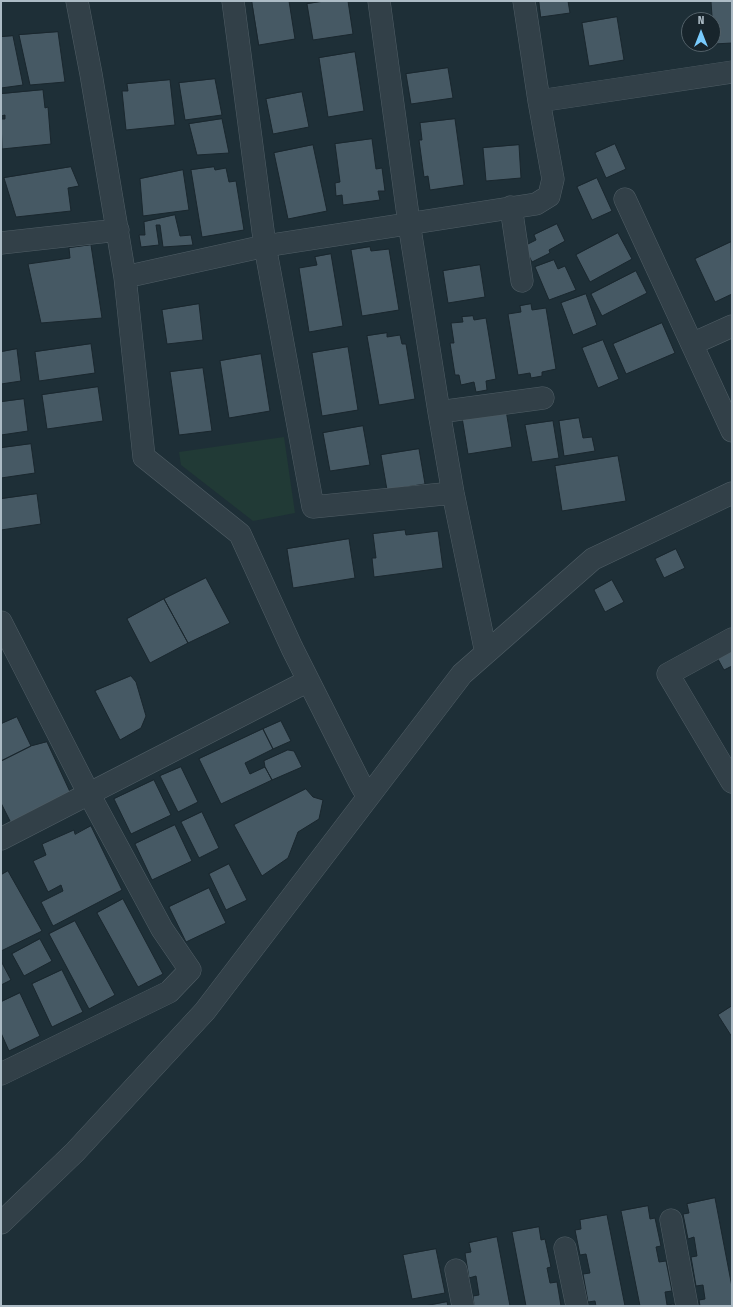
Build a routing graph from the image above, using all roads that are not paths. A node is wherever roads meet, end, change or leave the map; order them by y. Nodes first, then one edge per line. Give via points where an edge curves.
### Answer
1 (76, 1) edge
2 (233, 1) edge
3 (379, 1) edge
4 (524, 1) edge
5 (732, 72) edge
6 (539, 101) junction
7 (625, 199) dead end
8 (511, 207) junction
9 (409, 223) junction
10 (118, 230) junction
11 (1, 243) edge
12 (265, 246) junction
13 (125, 277) junction
14 (522, 280) dead end
15 (732, 326) edge
16 (692, 344) junction
17 (543, 398) dead end
18 (439, 412) junction
19 (732, 431) edge
20 (452, 493) junction
21 (732, 493) edge
22 (1, 622) edge
23 (732, 639) edge
24 (486, 653) junction
25 (308, 681) junction
26 (732, 782) edge
27 (89, 794) junction
28 (368, 797) junction
29 (1, 839) edge
30 (1, 1074) edge
31 (671, 1220) dead end
32 (1, 1223) edge
33 (565, 1248) dead end
34 (456, 1270) dead end
35 (463, 1306) edge
36 (577, 1306) edge
37 (687, 1306) edge

1 - 10 street
2 - 12 street
3 - 9 street
4 - 6 street
5 - 6 street
6 - 8 street via 553,179 549,196 536,204
7 - 16 street
8 - 9 street
8 - 14 street
9 - 12 street
9 - 18 street
10 - 11 street
10 - 13 street
12 - 13 street
12 - 20 street via 306,509
13 - 25 street via 144,457 240,534
15 - 16 street
16 - 19 street
17 - 18 street
18 - 20 street
20 - 24 street
21 - 24 street via 593,559
22 - 27 street
23 - 26 street via 668,674
24 - 28 street via 462,674
25 - 27 street
25 - 28 street
27 - 29 street
27 - 30 street via 162,929 190,970 169,992
28 - 32 street via 205,1011 75,1152
31 - 37 street
33 - 36 street
34 - 35 street

